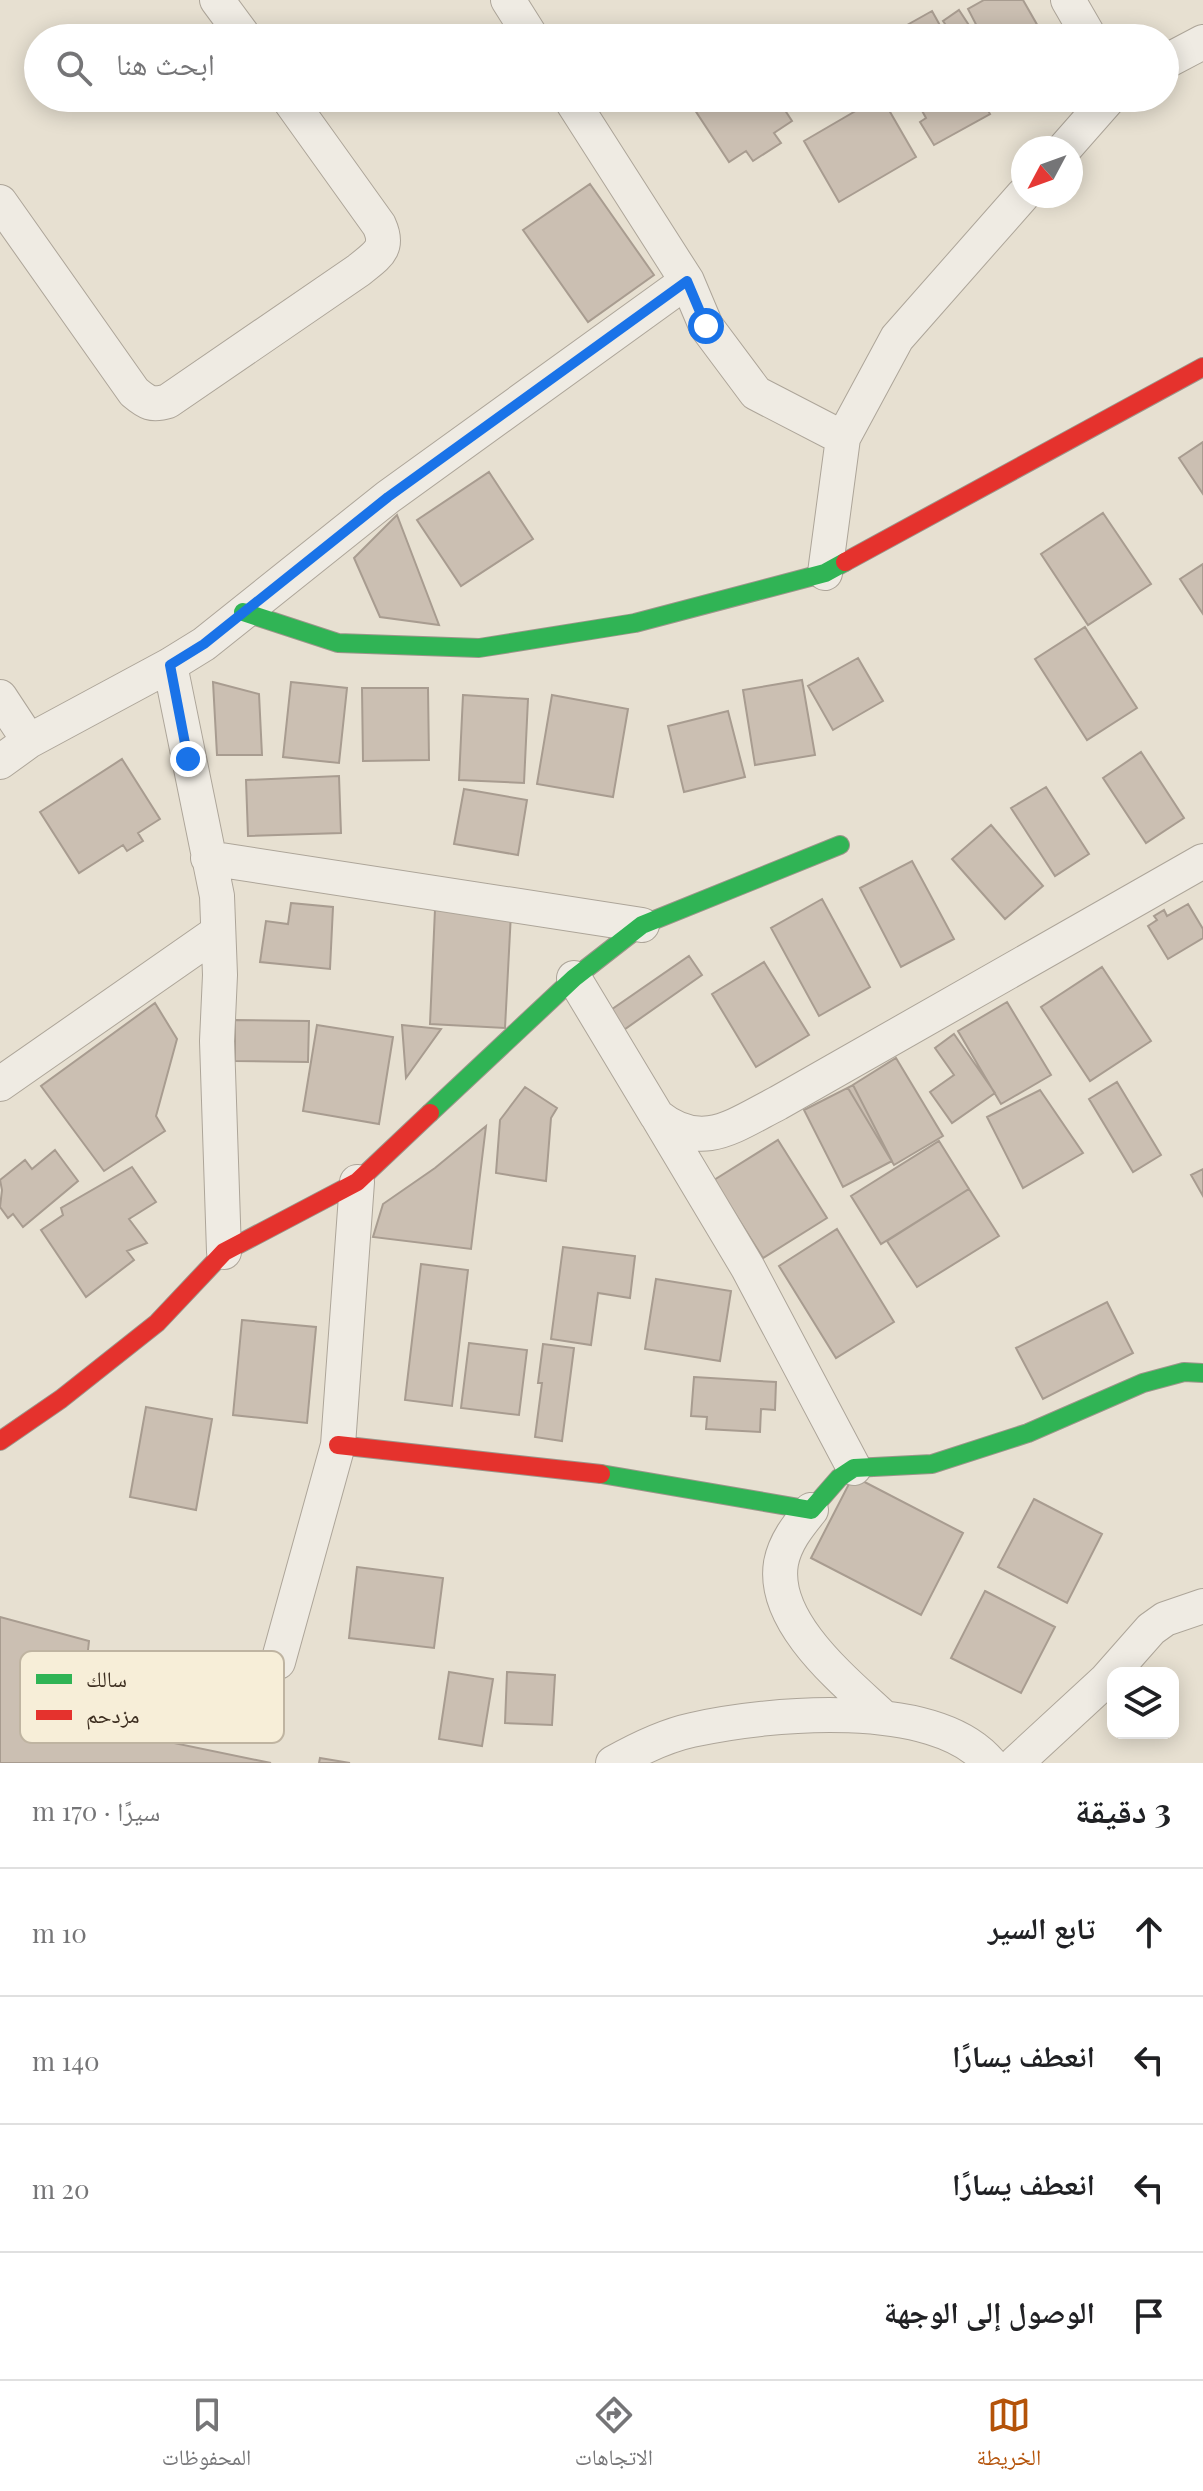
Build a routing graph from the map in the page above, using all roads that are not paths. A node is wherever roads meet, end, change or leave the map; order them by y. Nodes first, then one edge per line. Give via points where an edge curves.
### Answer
1 (217, 0) edge
2 (508, 0) edge
3 (1068, 0) edge
4 (235, 24) edge
5 (523, 24) edge
6 (1082, 24) edge
7 (1203, 42) edge
8 (1179, 55) edge
9 (298, 112) edge
10 (579, 112) edge
11 (1097, 112) edge
12 (1076, 136) edge
13 (0, 202) edge
14 (1012, 208) edge
15 (687, 281) junction
16 (1203, 367) edge
17 (843, 438) junction
18 (825, 573) junction
19 (243, 612) junction
20 (170, 665) junction
21 (0, 697) edge
22 (29, 741) junction
23 (0, 762) edge
24 (840, 845) dead end
25 (208, 858) junction
26 (1203, 861) edge
27 (642, 925) junction
28 (218, 932) junction
29 (574, 978) junction
30 (0, 1084) edge
31 (657, 1116) junction
32 (357, 1182) junction
33 (224, 1252) junction
34 (1203, 1373) edge
35 (0, 1441) edge
36 (338, 1445) junction
37 (854, 1468) junction
38 (811, 1510) junction
39 (1203, 1606) edge
40 (281, 1651) edge
41 (884, 1718) junction
42 (613, 1763) edge
43 (990, 1763) edge
44 (1016, 1763) edge

1 - 4 street
2 - 5 street
3 - 6 street
7 - 8 street
9 - 13 street via 379,225 384,245 359,270 155,405 134,392
10 - 15 street
11 - 12 street
14 - 17 street via 897,338
15 - 17 street via 706,326 756,393
15 - 19 street via 388,497
16 - 18 street
17 - 18 street
18 - 19 street via 635,623 479,648 338,643
19 - 20 street
20 - 22 street
20 - 25 street
21 - 22 street
22 - 23 street
24 - 27 street
25 - 27 street
25 - 28 street
26 - 31 street via 723,1132 685,1133
27 - 29 street
28 - 30 street
28 - 33 street
29 - 31 street
29 - 32 street
31 - 37 street via 748,1268
32 - 33 street
32 - 36 street
33 - 35 street via 157,1323
34 - 37 street via 1184,1372 1143,1383 1028,1433 932,1464
36 - 38 street via 599,1474
36 - 40 street
37 - 38 street
38 - 41 street via 786,1546 781,1565 787,1607 803,1635
39 - 44 street via 1151,1629 1106,1680
41 - 42 street via 819,1714 728,1724 677,1735
41 - 43 street via 944,1732 967,1742

